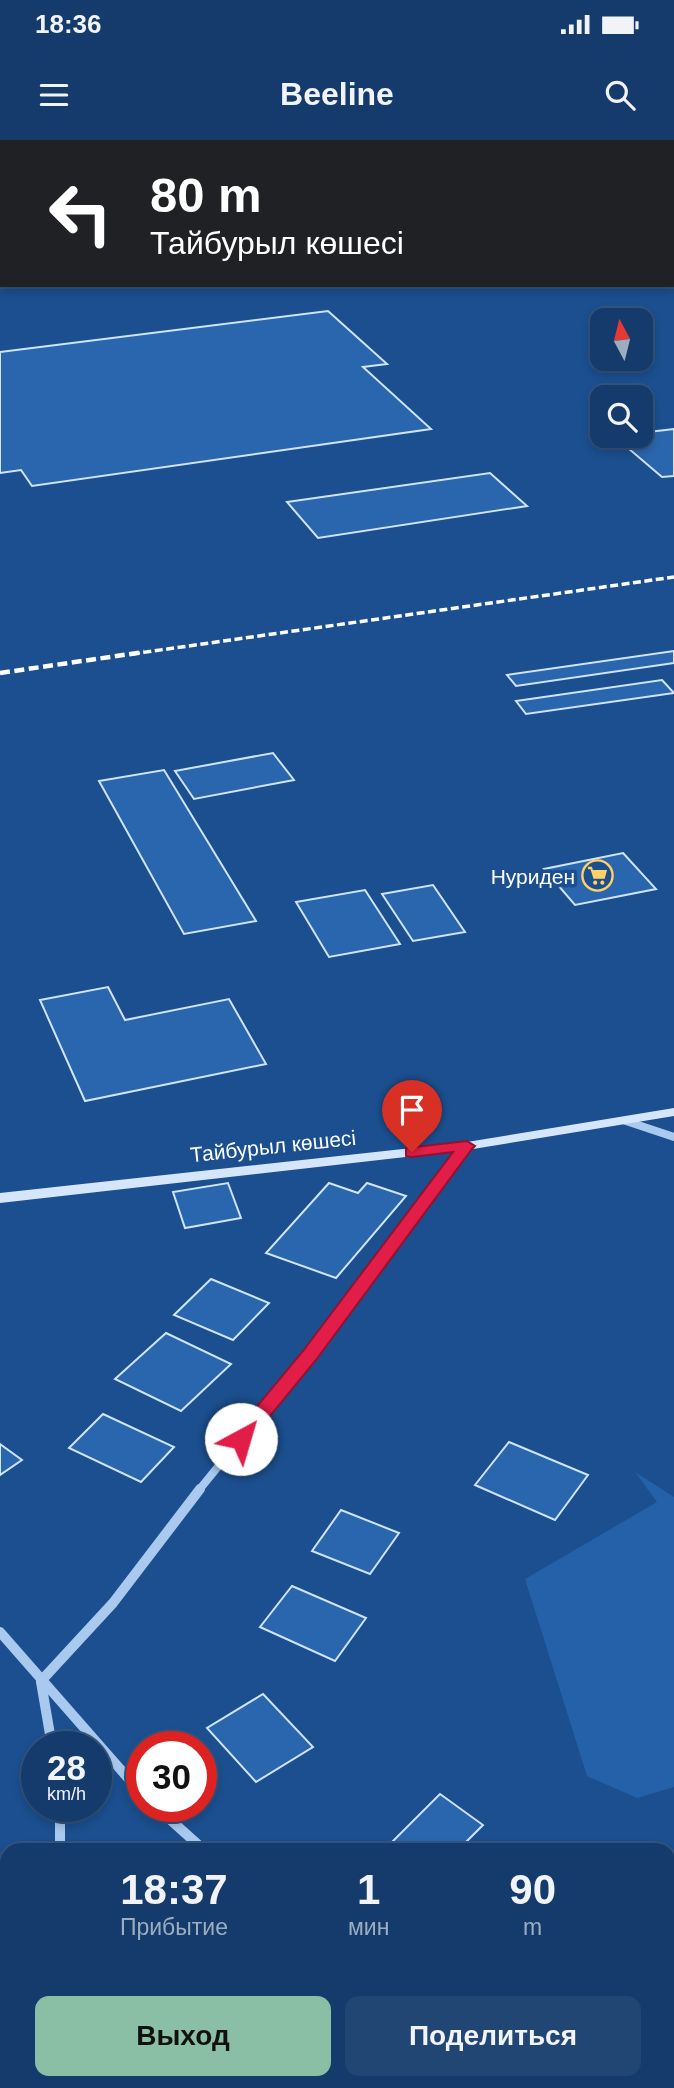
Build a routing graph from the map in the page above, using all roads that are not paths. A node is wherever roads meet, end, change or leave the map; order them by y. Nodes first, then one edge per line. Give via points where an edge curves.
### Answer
1 (674, 1112) edge
2 (625, 1122) junction
3 (674, 1137) edge
4 (467, 1146) junction
5 (0, 1198) edge
6 (0, 1632) edge
7 (41, 1681) junction
8 (49, 1731) edge
9 (126, 1776) edge
10 (60, 1822) edge
11 (173, 1822) edge
12 (60, 1843) edge
13 (196, 1843) edge

1 - 2 main road, Тайбурыл көшесі
2 - 3 street
2 - 4 main road, Тайбурыл көшесі
4 - 5 main road, Тайбурыл көшесі
4 - 7 street via 113,1603
6 - 7 street
7 - 8 street
7 - 9 street
10 - 12 street
11 - 13 street

